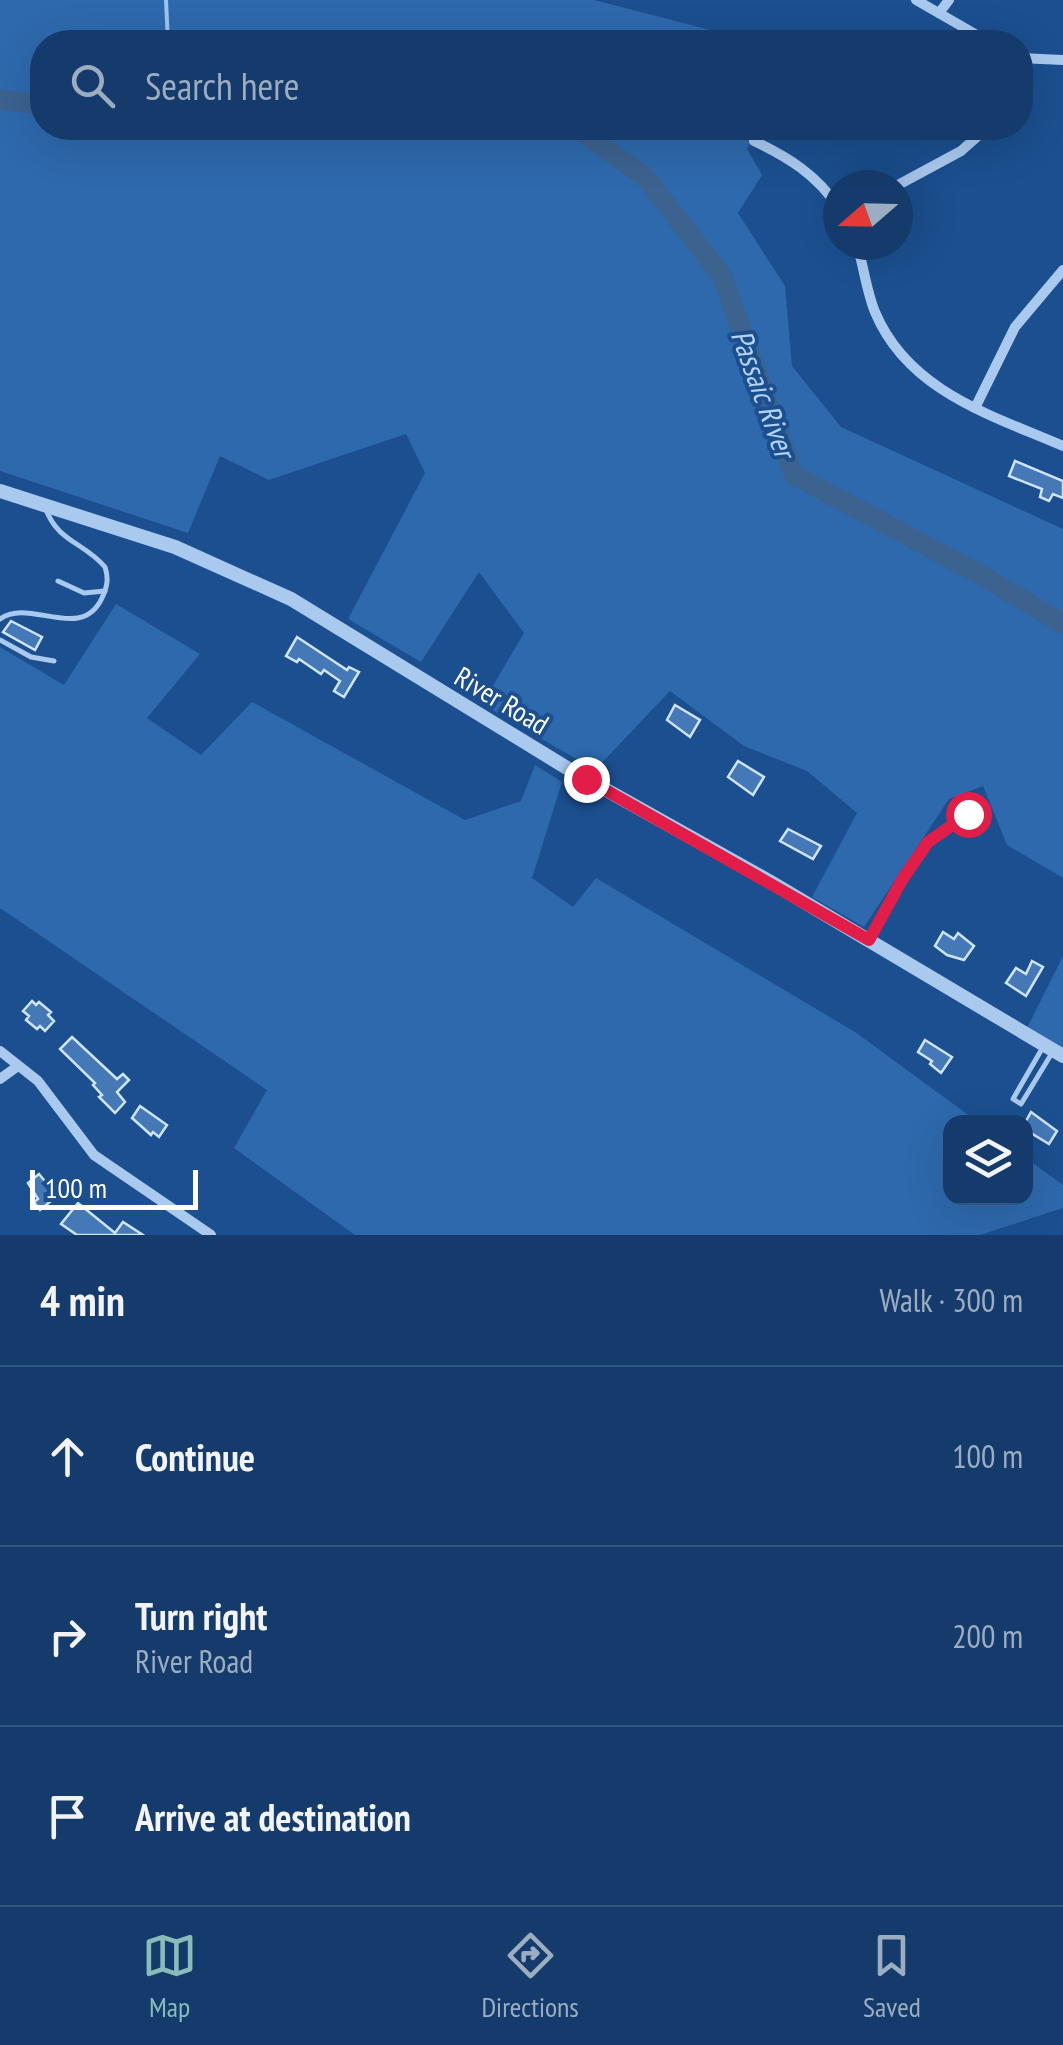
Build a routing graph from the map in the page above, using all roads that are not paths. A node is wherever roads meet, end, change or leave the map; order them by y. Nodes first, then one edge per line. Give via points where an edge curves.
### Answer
1 (916, 0) edge
2 (948, 0) edge
3 (939, 13) junction
4 (968, 30) edge
5 (1033, 59) edge
6 (1063, 60) edge
7 (973, 140) edge
8 (754, 141) dead end
9 (913, 177) edge
10 (823, 190) edge
11 (861, 260) edge
12 (1063, 270) edge
13 (975, 408) junction
14 (1063, 446) edge
15 (0, 490) edge
16 (44, 504) junction
17 (58, 581) dead end
18 (104, 591) junction
19 (0, 619) edge
20 (0, 640) edge
21 (54, 660) dead end
22 (968, 814) dead end
23 (869, 940) junction
24 (1054, 1050) edge
25 (0, 1051) edge
26 (18, 1066) junction
27 (0, 1078) edge
28 (211, 1235) edge

1 - 3 street
2 - 3 street
3 - 4 street
5 - 6 street
7 - 9 street
8 - 10 street via 783,154
11 - 13 street via 870,298 894,346 932,384
12 - 13 street via 1008,337
13 - 14 street
15 - 16 street, River Road
16 - 18 lane via 60,534 105,567
16 - 23 street, River Road via 175,547 291,599 567,768
17 - 18 lane via 84,593
18 - 19 lane via 97,607 80,618 18,612
20 - 21 lane via 30,657
22 - 23 lane via 928,842
23 - 24 street, River Road
24 - 24 lane via 1021,1104 1012,1099
25 - 26 street
26 - 27 street
26 - 28 street via 46,1090 94,1155

